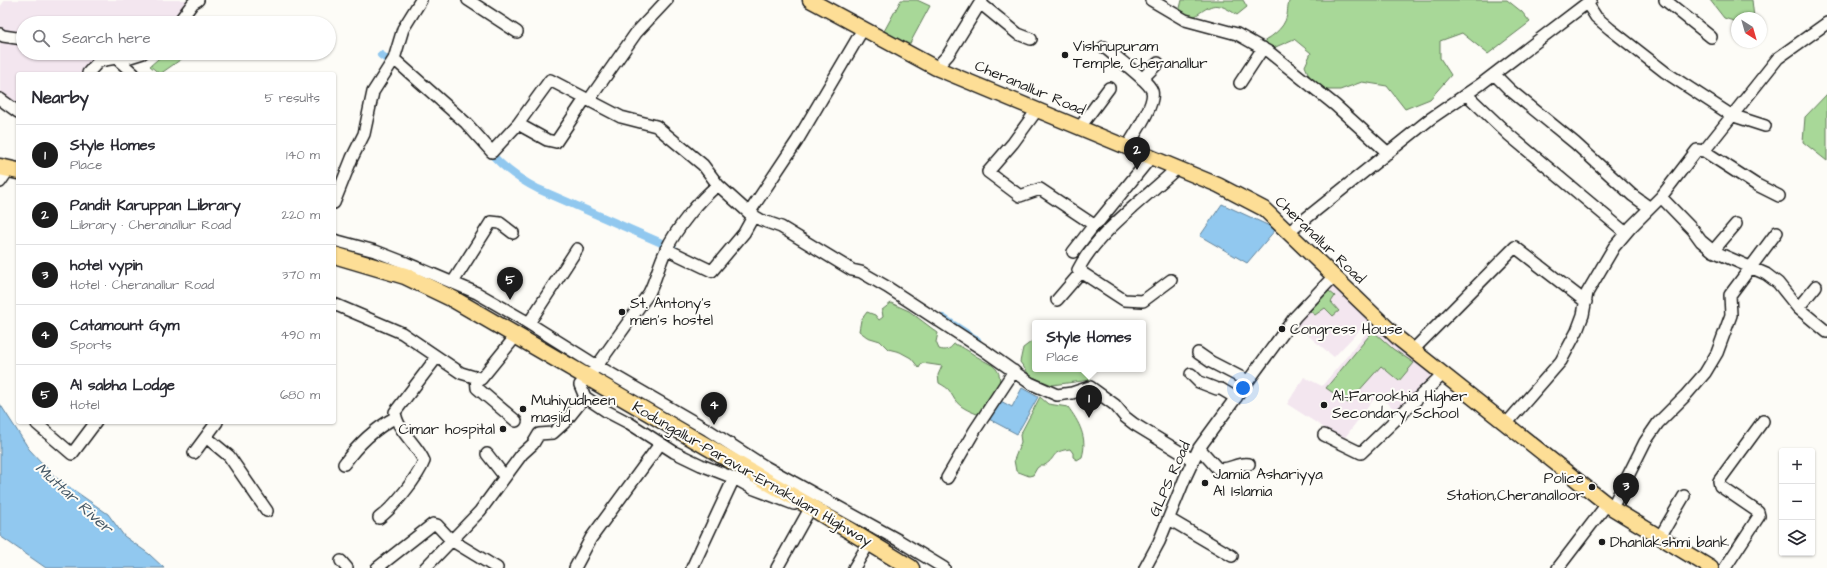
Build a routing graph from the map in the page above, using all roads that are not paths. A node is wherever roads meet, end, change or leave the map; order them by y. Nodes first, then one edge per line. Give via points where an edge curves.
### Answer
1 (198, 0) edge
2 (421, 0) edge
3 (468, 0) edge
4 (667, 0) edge
5 (810, 0) edge
6 (1151, 0) edge
7 (1665, 0) edge
8 (981, 2) edge
9 (1589, 2) edge
10 (183, 16) edge
11 (1827, 23) edge
12 (863, 29) junction
13 (517, 32) dead end
14 (0, 34) edge
15 (1711, 37) dead end
16 (16, 38) edge
17 (1031, 39) dead end
18 (1104, 47) dead end
19 (1263, 48) junction
20 (105, 60) edge
21 (118, 60) edge
22 (392, 61) junction
23 (1158, 63) dead end
24 (936, 68) junction
25 (91, 72) edge
26 (132, 72) edge
27 (1494, 74) junction
28 (1142, 79) junction
29 (1240, 83) dead end
30 (1109, 88) dead end
31 (1466, 94) junction
32 (0, 99) edge
33 (587, 99) junction
34 (1037, 110) junction
35 (16, 111) edge
36 (1731, 115) junction
37 (518, 124) junction
38 (1766, 126) dead end
39 (1080, 128) junction
40 (1127, 147) junction
41 (1704, 151) junction
42 (1388, 153) junction
43 (1151, 157) junction
44 (1177, 168) junction
45 (718, 185) junction
46 (1779, 196) dead end
47 (1661, 197) junction
48 (336, 198) edge
49 (1650, 208) junction
50 (751, 214) junction
51 (1736, 224) dead end
52 (1094, 225) junction
53 (1289, 232) junction
54 (1777, 232) dead end
55 (514, 233) dead end
56 (1626, 233) junction
57 (336, 241) edge
58 (667, 247) junction
59 (577, 249) dead end
60 (1713, 251) junction
61 (1074, 252) dead end
62 (336, 256) edge
63 (1750, 267) junction
64 (1082, 271) junction
65 (1334, 276) junction
66 (1170, 280) dead end
67 (453, 282) junction
68 (1816, 286) dead end
69 (1057, 300) dead end
70 (1586, 302) junction
71 (336, 305) edge
72 (1798, 308) junction
73 (529, 323) junction
74 (1827, 332) edge
75 (516, 336) junction
76 (1413, 350) junction
77 (1198, 353) dead end
78 (437, 356) junction
79 (592, 371) junction
80 (1014, 371) junction
81 (1191, 374) dead end
82 (1443, 374) junction
83 (476, 377) junction
84 (1248, 381) junction
85 (585, 397) junction
86 (1236, 398) junction
87 (396, 417) junction
88 (516, 421) dead end
89 (1763, 421) dead end
90 (37, 424) dead end
91 (93, 424) edge
92 (216, 424) edge
93 (1506, 424) junction
94 (1324, 435) dead end
95 (206, 437) junction
96 (660, 444) junction
97 (194, 453) dead end
98 (487, 454) dead end
99 (1195, 455) junction
100 (344, 464) dead end
101 (1249, 464) dead end
102 (504, 477) junction
103 (734, 478) junction
104 (947, 478) dead end
105 (1684, 496) dead end
106 (808, 506) junction
107 (1610, 506) junction
108 (267, 511) dead end
109 (380, 518) dead end
110 (1169, 519) junction
111 (1660, 537) junction
112 (451, 540) junction
113 (868, 543) junction
114 (1232, 556) dead end
115 (377, 568) edge
116 (425, 568) edge
117 (496, 568) edge
118 (575, 568) edge
119 (692, 568) edge
120 (777, 568) edge
121 (854, 568) edge
122 (911, 568) edge
123 (944, 568) edge
124 (1145, 568) edge
125 (1558, 568) edge
126 (1711, 568) edge
127 (1725, 568) edge

1 - 10 street
2 - 22 street via 403,29
3 - 13 street
4 - 33 street via 636,33
5 - 12 main road, Cheranallur Road
6 - 19 street via 1185,20 1237,34
7 - 15 street
8 - 17 street via 1018,34
8 - 24 street via 948,55
9 - 27 street
9 - 36 street via 1596,17 1627,43 1665,72
11 - 36 street via 1778,58
12 - 24 main road, Cheranallur Road
12 - 50 street
14 - 16 street
18 - 28 street
19 - 29 street
19 - 42 street via 1335,105
20 - 25 street via 99,61
21 - 26 street
22 - 37 street via 466,123 492,152
22 - 48 street via 373,92 364,134
23 - 28 street
24 - 34 main road, Cheranallur Road
27 - 31 street
27 - 49 street
28 - 40 street via 1152,90 1153,97
30 - 39 street
31 - 42 street
31 - 56 street via 1505,131
32 - 35 street
33 - 37 street via 556,142 547,140
33 - 37 street via 550,80
33 - 45 street via 622,117 656,126 703,165
34 - 39 main road, Cheranallur Road
34 - 52 street via 988,172 1020,196 1040,189 1047,192
36 - 38 street
36 - 41 street
39 - 40 main road, Cheranallur Road
40 - 43 main road, Cheranallur Road
41 - 46 street via 1755,184
41 - 47 street via 1697,150
42 - 53 street
43 - 44 main road, Cheranallur Road
43 - 52 street via 1100,221
44 - 53 main road, Cheranallur Road via 1264,208
44 - 64 street via 1116,222 1083,260 1078,270
45 - 50 street
45 - 58 street via 687,218
47 - 49 street
47 - 60 street
49 - 56 street
50 - 58 street via 744,233 712,271
50 - 80 street via 781,227 852,270 861,272
51 - 60 street
52 - 61 street
53 - 65 main road, Cheranallur Road
54 - 63 street
55 - 67 street via 497,222 491,222
56 - 70 street via 1614,247 1588,293
57 - 67 street via 375,252
58 - 79 street via 649,293
59 - 73 street
60 - 63 street
62 - 75 highway, Kodungallur-Paravur-Ernakulam Highway via 405,276 453,299
63 - 72 street via 1778,283
63 - 107 street via 1730,295 1731,315 1717,353 1705,373 1658,423
64 - 66 street via 1124,300 1143,301
64 - 69 street
65 - 76 main road, Cheranallur Road
65 - 84 street, GLPS Road via 1295,317
67 - 73 street
68 - 72 street
70 - 76 street via 1516,247
70 - 93 street via 1577,332 1561,361
71 - 78 street via 402,333
72 - 74 street
73 - 79 street
75 - 79 highway, Kodungallur-Paravur-Ernakulam Highway
75 - 83 street via 487,374 481,379
76 - 82 main road, Cheranallur Road
77 - 84 street
78 - 83 street via 461,373
78 - 87 street via 398,407
79 - 85 street via 580,385
79 - 106 highway, Kodungallur-Paravur-Ernakulam Highway
79 - 123 street via 708,430 764,466
80 - 99 street via 1030,383 1057,395 1072,393 1090,386 1134,424
80 - 104 street
81 - 86 street via 1200,382 1217,389 1221,388
82 - 93 main road, Cheranallur Road
82 - 94 street via 1361,453
83 - 88 street via 477,388
84 - 86 street, GLPS Road
85 - 96 street via 629,422
85 - 102 street via 553,433 536,431 533,444
86 - 99 street, GLPS Road
87 - 100 street via 354,448
87 - 109 street via 424,461 408,487
89 - 127 street via 1719,481 1720,486 1758,512 1759,516
90 - 91 street via 72,454
92 - 95 street
93 - 107 main road, Cheranallur Road
95 - 97 street
95 - 108 street via 230,456
96 - 103 street via 701,466
96 - 118 street via 591,538
98 - 102 street
99 - 101 street via 1217,468 1223,469 1241,462
99 - 110 street, GLPS Road
102 - 112 street via 480,511
103 - 106 street via 792,504
103 - 119 street
105 - 111 street
106 - 113 highway, Kodungallur-Paravur-Ernakulam Highway
106 - 120 street
107 - 111 main road, Cheranallur Road
107 - 125 street
110 - 114 street
110 - 124 street, GLPS Road
111 - 126 main road, Cheranallur Road
112 - 115 street via 437,524 433,524
112 - 116 street
112 - 117 street
113 - 121 street
113 - 122 highway, Kodungallur-Paravur-Ernakulam Highway

